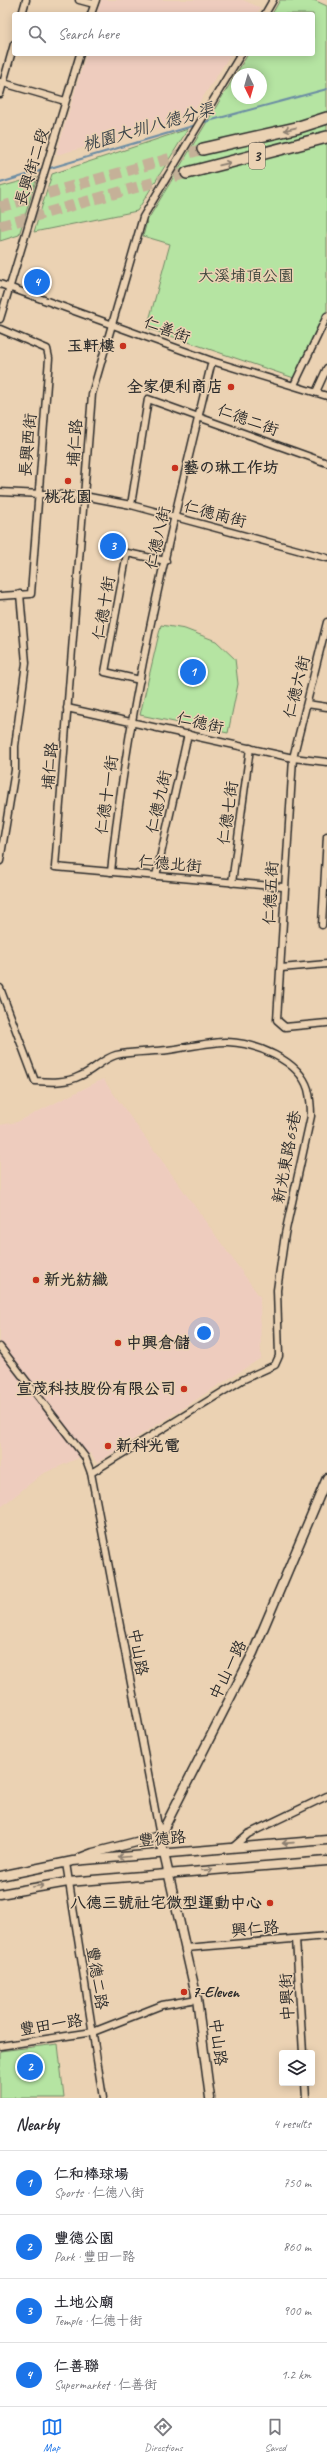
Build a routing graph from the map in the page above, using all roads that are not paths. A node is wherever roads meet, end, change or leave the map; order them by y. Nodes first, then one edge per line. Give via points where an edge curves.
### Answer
1 (26, 0) edge
2 (79, 0) edge
3 (273, 0) edge
4 (95, 2) edge
5 (23, 12) edge
6 (92, 12) edge
7 (266, 12) edge
8 (12, 50) edge
9 (79, 56) edge
10 (240, 56) edge
11 (2, 82) edge
12 (0, 94) edge
13 (66, 101) junction
14 (327, 118) edge
15 (327, 137) edge
16 (203, 149) tunnel mouth
17 (187, 173) tunnel mouth
18 (0, 284) edge
19 (9, 287) junction
20 (327, 316) edge
21 (0, 319) edge
22 (111, 323) junction
23 (0, 329) edge
24 (212, 361) junction
25 (327, 368) edge
26 (294, 385) junction
27 (316, 392) junction
28 (327, 396) edge
29 (198, 416) junction
30 (327, 463) edge
31 (0, 492) edge
32 (37, 494) junction
33 (84, 496) junction
34 (131, 505) junction
35 (176, 517) junction
36 (327, 558) edge
37 (166, 561) junction
38 (20, 594) junction
39 (0, 596) edge
40 (327, 622) edge
41 (140, 680) junction
42 (307, 704) junction
43 (327, 707) edge
44 (67, 708) junction
45 (131, 721) junction
46 (188, 734) junction
47 (250, 748) junction
48 (293, 758) junction
49 (327, 762) edge
50 (327, 836) edge
51 (0, 861) edge
52 (54, 868) joint
53 (111, 872) junction
54 (156, 876) junction
55 (232, 883) junction
56 (284, 887) junction
57 (322, 925) dead end
58 (327, 964) edge
59 (281, 968) junction
60 (0, 988) edge
61 (327, 1023) edge
62 (0, 1347) edge
63 (91, 1473) junction
64 (327, 1478) edge
65 (327, 1796) edge
66 (160, 1836) junction
67 (327, 1840) edge
68 (232, 1848) junction
69 (163, 1853) junction
70 (327, 1861) edge
71 (69, 1862) junction
72 (168, 1873) junction
73 (0, 1876) edge
74 (68, 1882) junction
75 (0, 1894) edge
76 (327, 1936) edge
77 (296, 1939) junction
78 (186, 1948) junction
79 (197, 1999) junction
80 (93, 2032) junction
81 (0, 2046) edge
82 (303, 2050) edge
83 (305, 2086) edge
84 (103, 2098) edge
85 (210, 2098) edge
86 (306, 2098) edge

1 - 5 street
2 - 4 street
3 - 7 street
4 - 6 street
8 - 11 street
9 - 13 street, 長興街二段
10 - 22 street, 埔仁路 via 143,217
11 - 12 street
11 - 13 street
13 - 19 street, 長興街二段
14 -> 16 highway, 3 via 296,128
17 -> 15 highway, 3
18 - 19 street, 仁善街
19 - 21 street, 長興街二段
19 - 22 street, 仁善街
20 - 26 street
22 - 24 street, 仁善街
22 - 33 street, 埔仁路 via 92,394
23 - 32 street, 長興西街 via 47,349
24 - 26 street, 仁善街
24 - 29 street, 仁德八街
25 - 27 street
26 - 27 street, 仁善街
27 - 28 street, 仁善街
29 - 30 street, 仁德二街
29 - 34 street, 仁德二街 via 148,399
29 - 35 street, 仁德八街
31 - 32 street, 仁德南街
32 - 33 street, 仁德南街
32 - 38 street, 長興西街 via 31,594
33 - 34 street, 仁德南街
33 - 44 street, 埔仁路
34 - 35 street, 仁德南街
35 - 36 street, 仁德南街
35 - 37 street, 仁德八街
37 - 41 street, 仁德八街
37 - 41 street, 仁德十街 via 127,553 105,672
38 - 39 street
38 - 51 street via 26,663 15,746 15,770
40 - 42 street, 仁德六街
41 - 45 street, 仁德八街
42 - 43 street
42 - 48 street, 仁德六街
44 - 45 street, 仁德街
44 - 52 street, 埔仁路
45 - 46 street, 仁德街
45 - 53 street, 仁德十一街 via 118,798
46 - 47 street, 仁德街
46 - 54 street, 仁德九街
47 - 48 street, 仁德街
47 - 55 street, 仁德七街
48 - 49 street, 仁德街
48 - 56 street, 仁德五街
50 - 57 street
52 - 53 street, 仁德北街
53 - 54 street, 仁德北街
54 - 55 street, 仁德北街
55 - 56 street, 仁德北街
56 - 59 street, 仁德五街
58 - 59 street
59 - 61 street, 仁德五街 via 277,1020 285,1027
60 - 63 street, 新光東路63巷 via 35,1081 61,1082 81,1076 118,1054 227,1042 260,1048 284,1062 301,1077 308,1088 311,1116 285,1234 277,1290 278,1356 275,1365 242,1380
62 - 63 street, 中山路 via 84,1457
63 - 66 street, 中山路
64 - 66 street, 中山一路 via 253,1653
65 - 68 street via 248,1834
66 - 69 street
66 - 71 street via 93,1853
67 -> 68 street, 豐德路
68 - 69 street, 豐德路
69 -> 71 street, 豐德路
69 - 72 street
72 -> 70 street
71 - 73 street, 豐德路
71 - 74 street, 豐德二路
72 - 74 street
72 - 78 street, 中山路
75 -> 74 street
74 - 80 street, 豐德二路
76 - 77 street, 興仁路
77 - 78 street, 興仁路
77 - 82 street, 中興街
78 - 79 street, 中山路
79 - 80 street, 豐田一路 via 162,2005
79 - 85 street, 中山路
80 - 81 street, 豐田一路
80 - 84 street, 豐德二路
83 - 86 street

